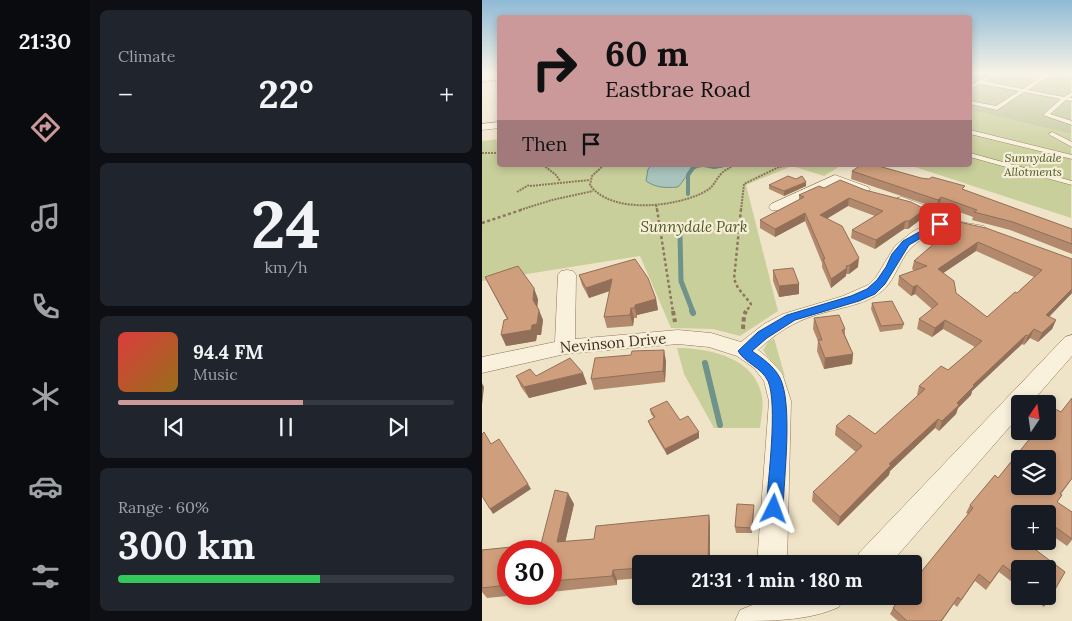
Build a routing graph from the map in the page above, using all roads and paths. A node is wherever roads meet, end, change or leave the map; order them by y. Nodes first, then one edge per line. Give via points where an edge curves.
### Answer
1 (1006, 102) edge
2 (1060, 102) edge
3 (972, 103) edge
4 (1072, 123) edge
5 (497, 125) edge
6 (482, 127) edge
7 (972, 132) edge
8 (1052, 134) dead end
9 (1072, 145) edge
10 (482, 153) edge
11 (497, 153) edge
12 (972, 156) edge
13 (1072, 157) edge
14 (546, 167) edge
15 (601, 167) edge
16 (730, 167) edge
17 (779, 167) edge
18 (590, 180) junction
19 (560, 181) junction
20 (1072, 182) edge
21 (593, 191) junction
22 (517, 192) dead end
23 (656, 206) junction
24 (776, 207) dead end
25 (482, 223) edge
26 (940, 224) junction
27 (997, 234) edge
28 (568, 275) dead end
29 (678, 337) junction
30 (1072, 342) edge
31 (750, 345) junction
32 (565, 347) junction
33 (482, 365) edge
34 (772, 555) edge
35 (878, 555) edge
36 (804, 605) edge
37 (766, 613) edge

1 - 3 lane via 997,108
2 - 4 lane via 1046,115
5 - 6 street
7 - 13 lane
8 - 9 lane
10 - 11 path
12 - 20 lane
14 - 19 path
15 - 18 path
16 - 23 path via 714,185 700,194
17 - 31 path via 744,184 743,190 734,279 738,291 751,304 744,315 742,328
18 - 19 path
18 - 21 path
19 - 22 path via 530,185
21 - 23 path via 626,204
21 - 25 path via 552,200
23 - 29 path
24 - 26 street via 835,179 932,213
26 - 27 street via 962,225
26 - 31 street via 906,243 881,282 871,291 791,317
28 - 32 street
29 - 31 street, Nevinson Drive
29 - 32 street, Nevinson Drive
30 - 35 street
31 - 34 street via 774,378 780,400
32 - 33 street, Nevinson Drive
36 - 37 street

